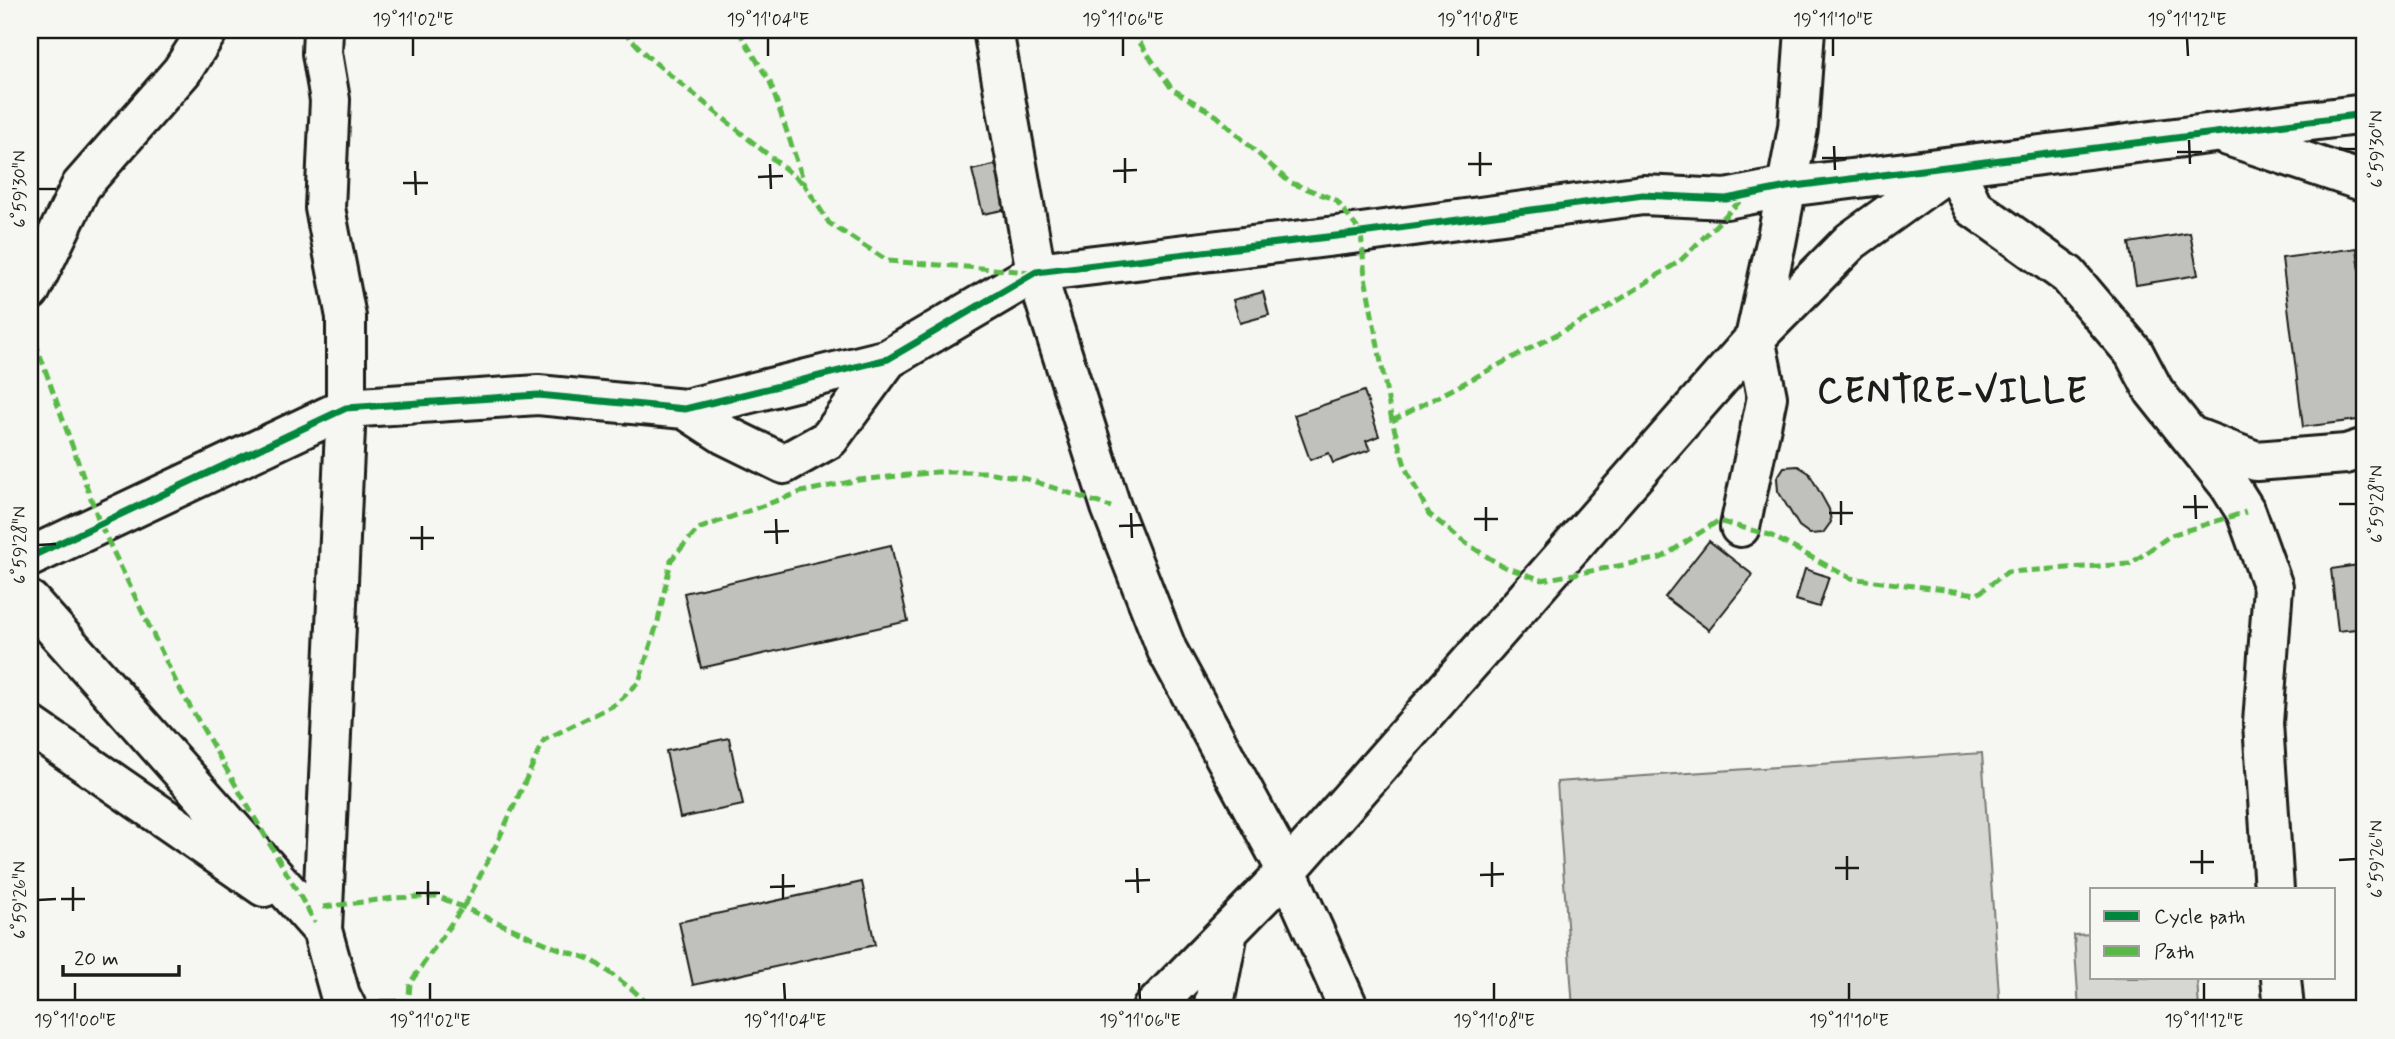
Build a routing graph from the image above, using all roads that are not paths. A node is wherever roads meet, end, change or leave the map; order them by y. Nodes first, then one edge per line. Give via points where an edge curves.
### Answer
1 (208, 30) edge
2 (323, 30) edge
3 (993, 30) edge
4 (1805, 30) edge
5 (2365, 114) edge
6 (2219, 133) junction
7 (1954, 167) junction
8 (2365, 181) edge
9 (1787, 187) junction
10 (1035, 272) junction
11 (30, 291) edge
12 (1755, 338) junction
13 (888, 359) junction
14 (346, 408) junction
15 (685, 409) junction
16 (2189, 435) junction
17 (2365, 448) edge
18 (1740, 527) dead end
19 (30, 557) edge
20 (30, 601) edge
21 (30, 725) edge
22 (1287, 871) junction
23 (2274, 888) edge
24 (318, 926) junction
25 (1228, 932) junction
26 (2281, 979) edge
27 (347, 1009) edge
28 (1152, 1009) edge
29 (1213, 1009) edge
30 (1349, 1009) edge
31 (2284, 1009) edge

1 - 11 street via 183,71 81,187
2 - 14 street via 330,100 325,208 346,317
3 - 10 street
4 - 9 street via 1798,128
5 - 6 street
6 - 7 street
6 - 8 street
7 - 9 street
7 - 12 street via 1851,241
7 - 16 street via 1973,207 2068,275 2134,353 2154,391
9 - 10 street via 1726,199 1643,195
9 - 12 street
10 - 13 street
10 - 22 street via 1111,507 1167,650
12 - 18 street via 1767,397
12 - 22 street
13 - 15 street
13 - 15 street via 829,439 784,464
14 - 15 street via 538,395
14 - 19 street
14 - 24 street
16 - 17 street via 2256,461 2346,454
16 - 23 street via 2246,512 2273,587 2263,723
20 - 24 street
21 - 24 street
22 - 25 street
22 - 30 street
24 - 27 street
25 - 28 street
25 - 29 street
26 - 31 street

